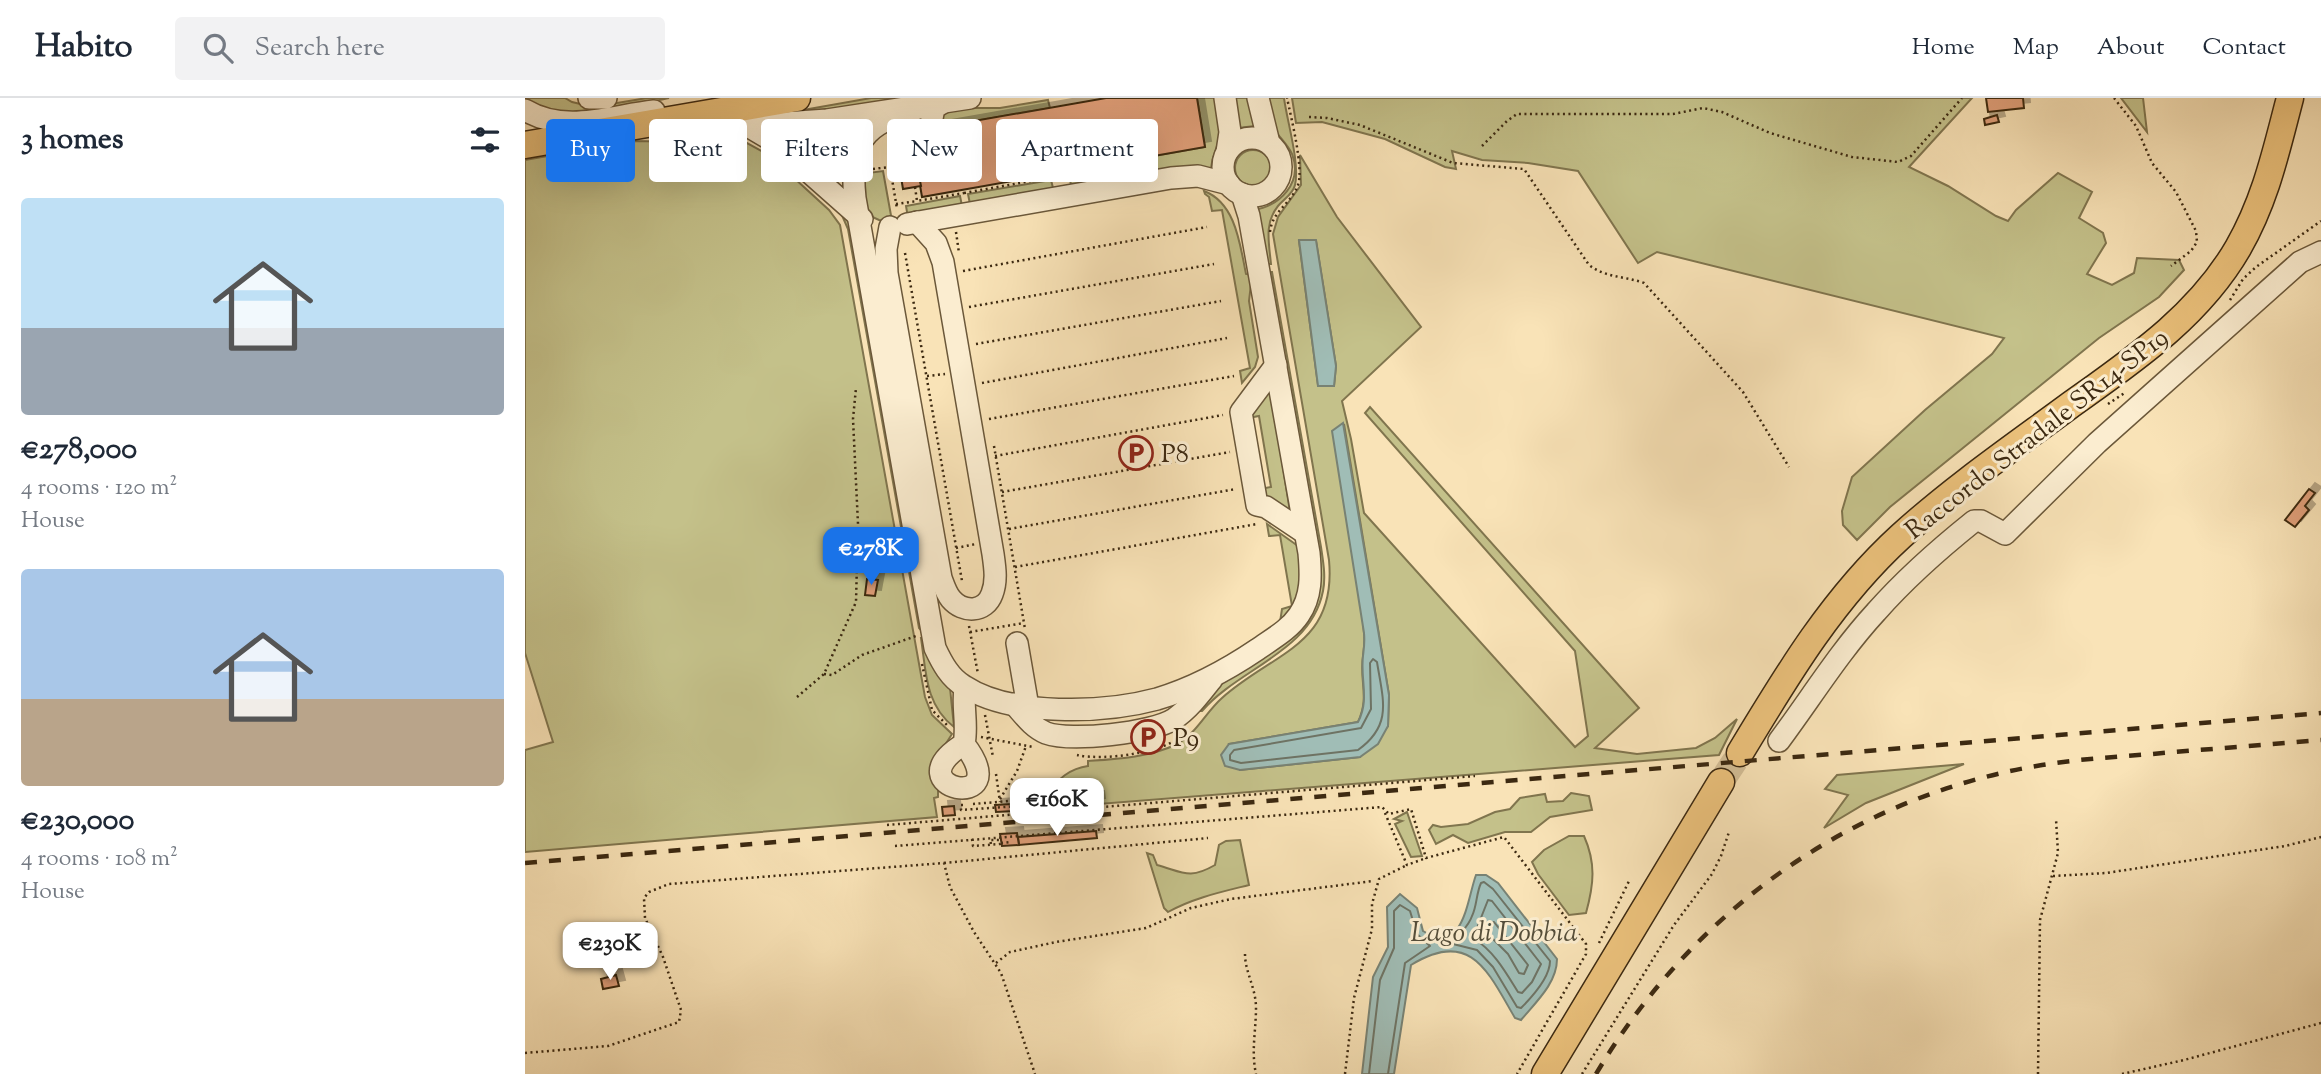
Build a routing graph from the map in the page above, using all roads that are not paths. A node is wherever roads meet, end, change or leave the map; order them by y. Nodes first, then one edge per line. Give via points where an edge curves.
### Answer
1 (589, 98) edge
2 (606, 98) edge
3 (970, 98) edge
4 (1225, 98) edge
5 (1258, 98) edge
6 (2280, 98) edge
7 (2290, 98) edge
8 (784, 100) edge
9 (935, 104) junction
10 (525, 110) edge
11 (932, 119) edge
12 (747, 125) edge
13 (747, 126) edge
14 (649, 134) edge
15 (2281, 134) junction
16 (1269, 143) junction
17 (531, 144) edge
18 (1227, 152) junction
19 (1235, 189) junction
20 (917, 211) junction
21 (859, 218) junction
22 (890, 227) junction
23 (2321, 252) edge
24 (1276, 365) junction
25 (1305, 533) junction
26 (1023, 634) road end
27 (965, 688) junction
28 (1021, 705) junction
29 (959, 737) road end
30 (1779, 741) dead end
31 (1740, 753) tunnel mouth
32 (1721, 782) tunnel mouth
33 (1545, 1074) edge

1 - 2 lane
3 - 9 lane
4 - 18 lane via 1230,132
5 - 16 lane
6 - 15 main road, Raccordo Stradale SR14-SP19
7 - 15 main road, Raccordo Stradale SR14-SP19
8 - 10 lane via 627,114 572,124 552,122
8 - 17 main road
9 - 11 lane
9 - 12 lane via 827,120
9 - 21 lane via 891,117 861,142 853,165
13 - 21 lane via 775,142
14 - 17 lane via 600,142
15 - 31 main road, Raccordo Stradale SR14-SP19 via 2255,216 2226,267 2179,323 1962,484 1899,538 1817,630
16 - 18 lane via 1241,140
16 - 19 lane via 1279,158 1275,184 1260,194
18 - 19 lane via 1224,174
19 - 20 lane via 1198,176
19 - 24 lane via 1249,216
20 - 22 lane
20 - 22 lane via 943,262 996,574 992,596 972,610 949,597 941,578 887,273
21 - 22 lane
21 - 27 lane via 933,637 941,660
23 - 30 lane via 2300,262 2005,534 1974,520 1929,556 1875,612
24 - 25 lane
24 - 25 lane via 1241,412 1247,449 1257,505
25 - 28 lane via 1310,580 1299,615 1279,635 1215,675 1172,720 1111,734 1062,736 1034,727
26 - 28 lane
27 - 28 lane
27 - 29 lane via 966,733
32 - 33 main road

